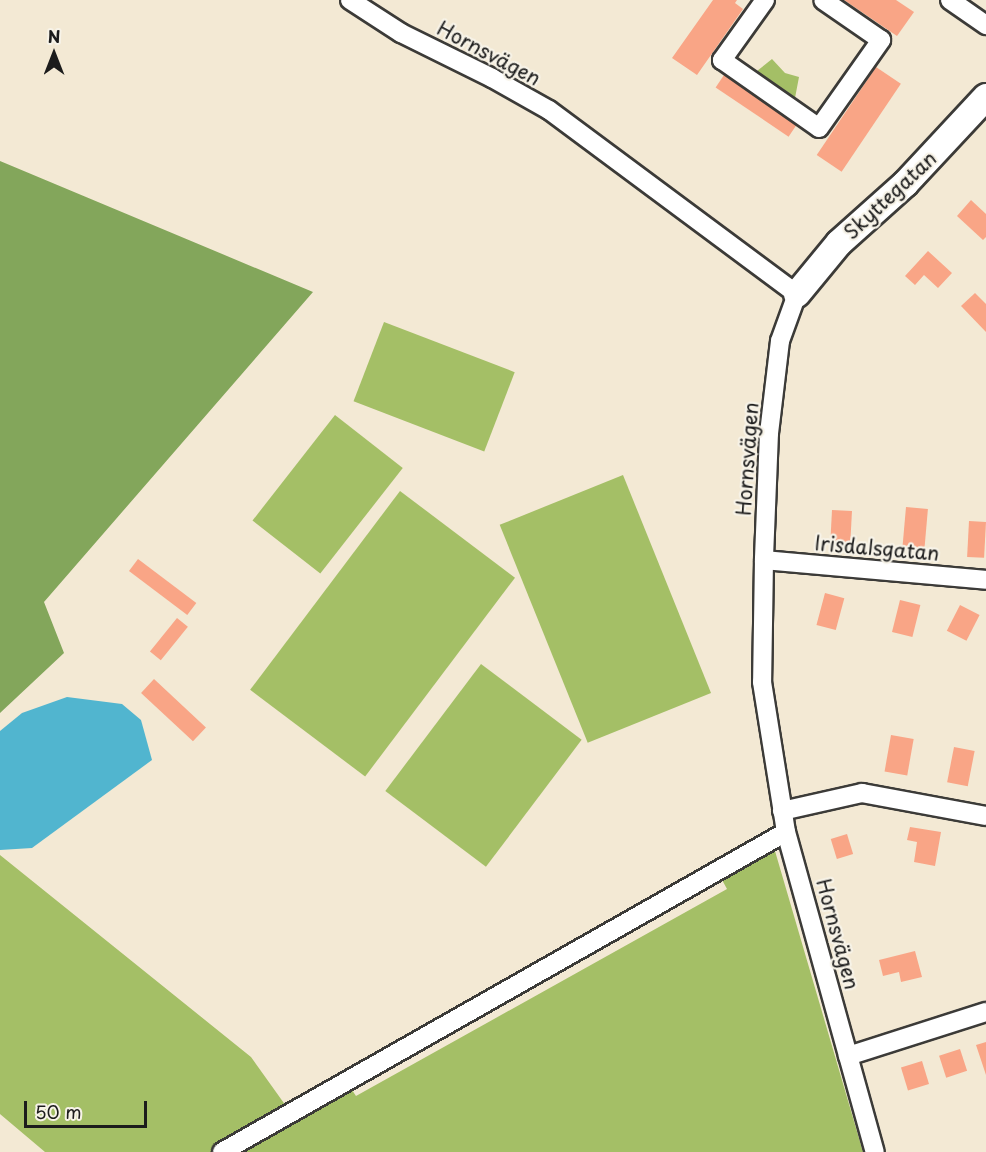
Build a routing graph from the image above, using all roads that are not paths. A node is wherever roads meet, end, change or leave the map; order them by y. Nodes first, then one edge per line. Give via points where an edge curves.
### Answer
1 (350, 0) edge
2 (765, 0) edge
3 (823, 0) edge
4 (950, 0) edge
5 (986, 25) edge
6 (986, 97) edge
7 (797, 294) junction
8 (764, 560) junction
9 (986, 580) edge
10 (782, 811) junction
11 (986, 816) edge
12 (786, 832) junction
13 (986, 1012) edge
14 (848, 1056) junction
15 (222, 1152) edge
16 (875, 1152) edge

1 - 7 street, Hornsvägen via 401,33 549,110
2 - 3 street via 722,60 819,128 880,40
4 - 5 street
6 - 7 street, Skyttegatan via 904,184 839,243
7 - 8 street, Hornsvägen via 779,353 769,433
8 - 9 street, Irisdalsgatan
8 - 10 street, Hornsvägen via 762,682
10 - 11 street via 862,793
10 - 12 street, Hornsvägen
12 - 14 street, Hornsvägen
12 - 15 street
13 - 14 street
14 - 16 street, Hornsvägen

